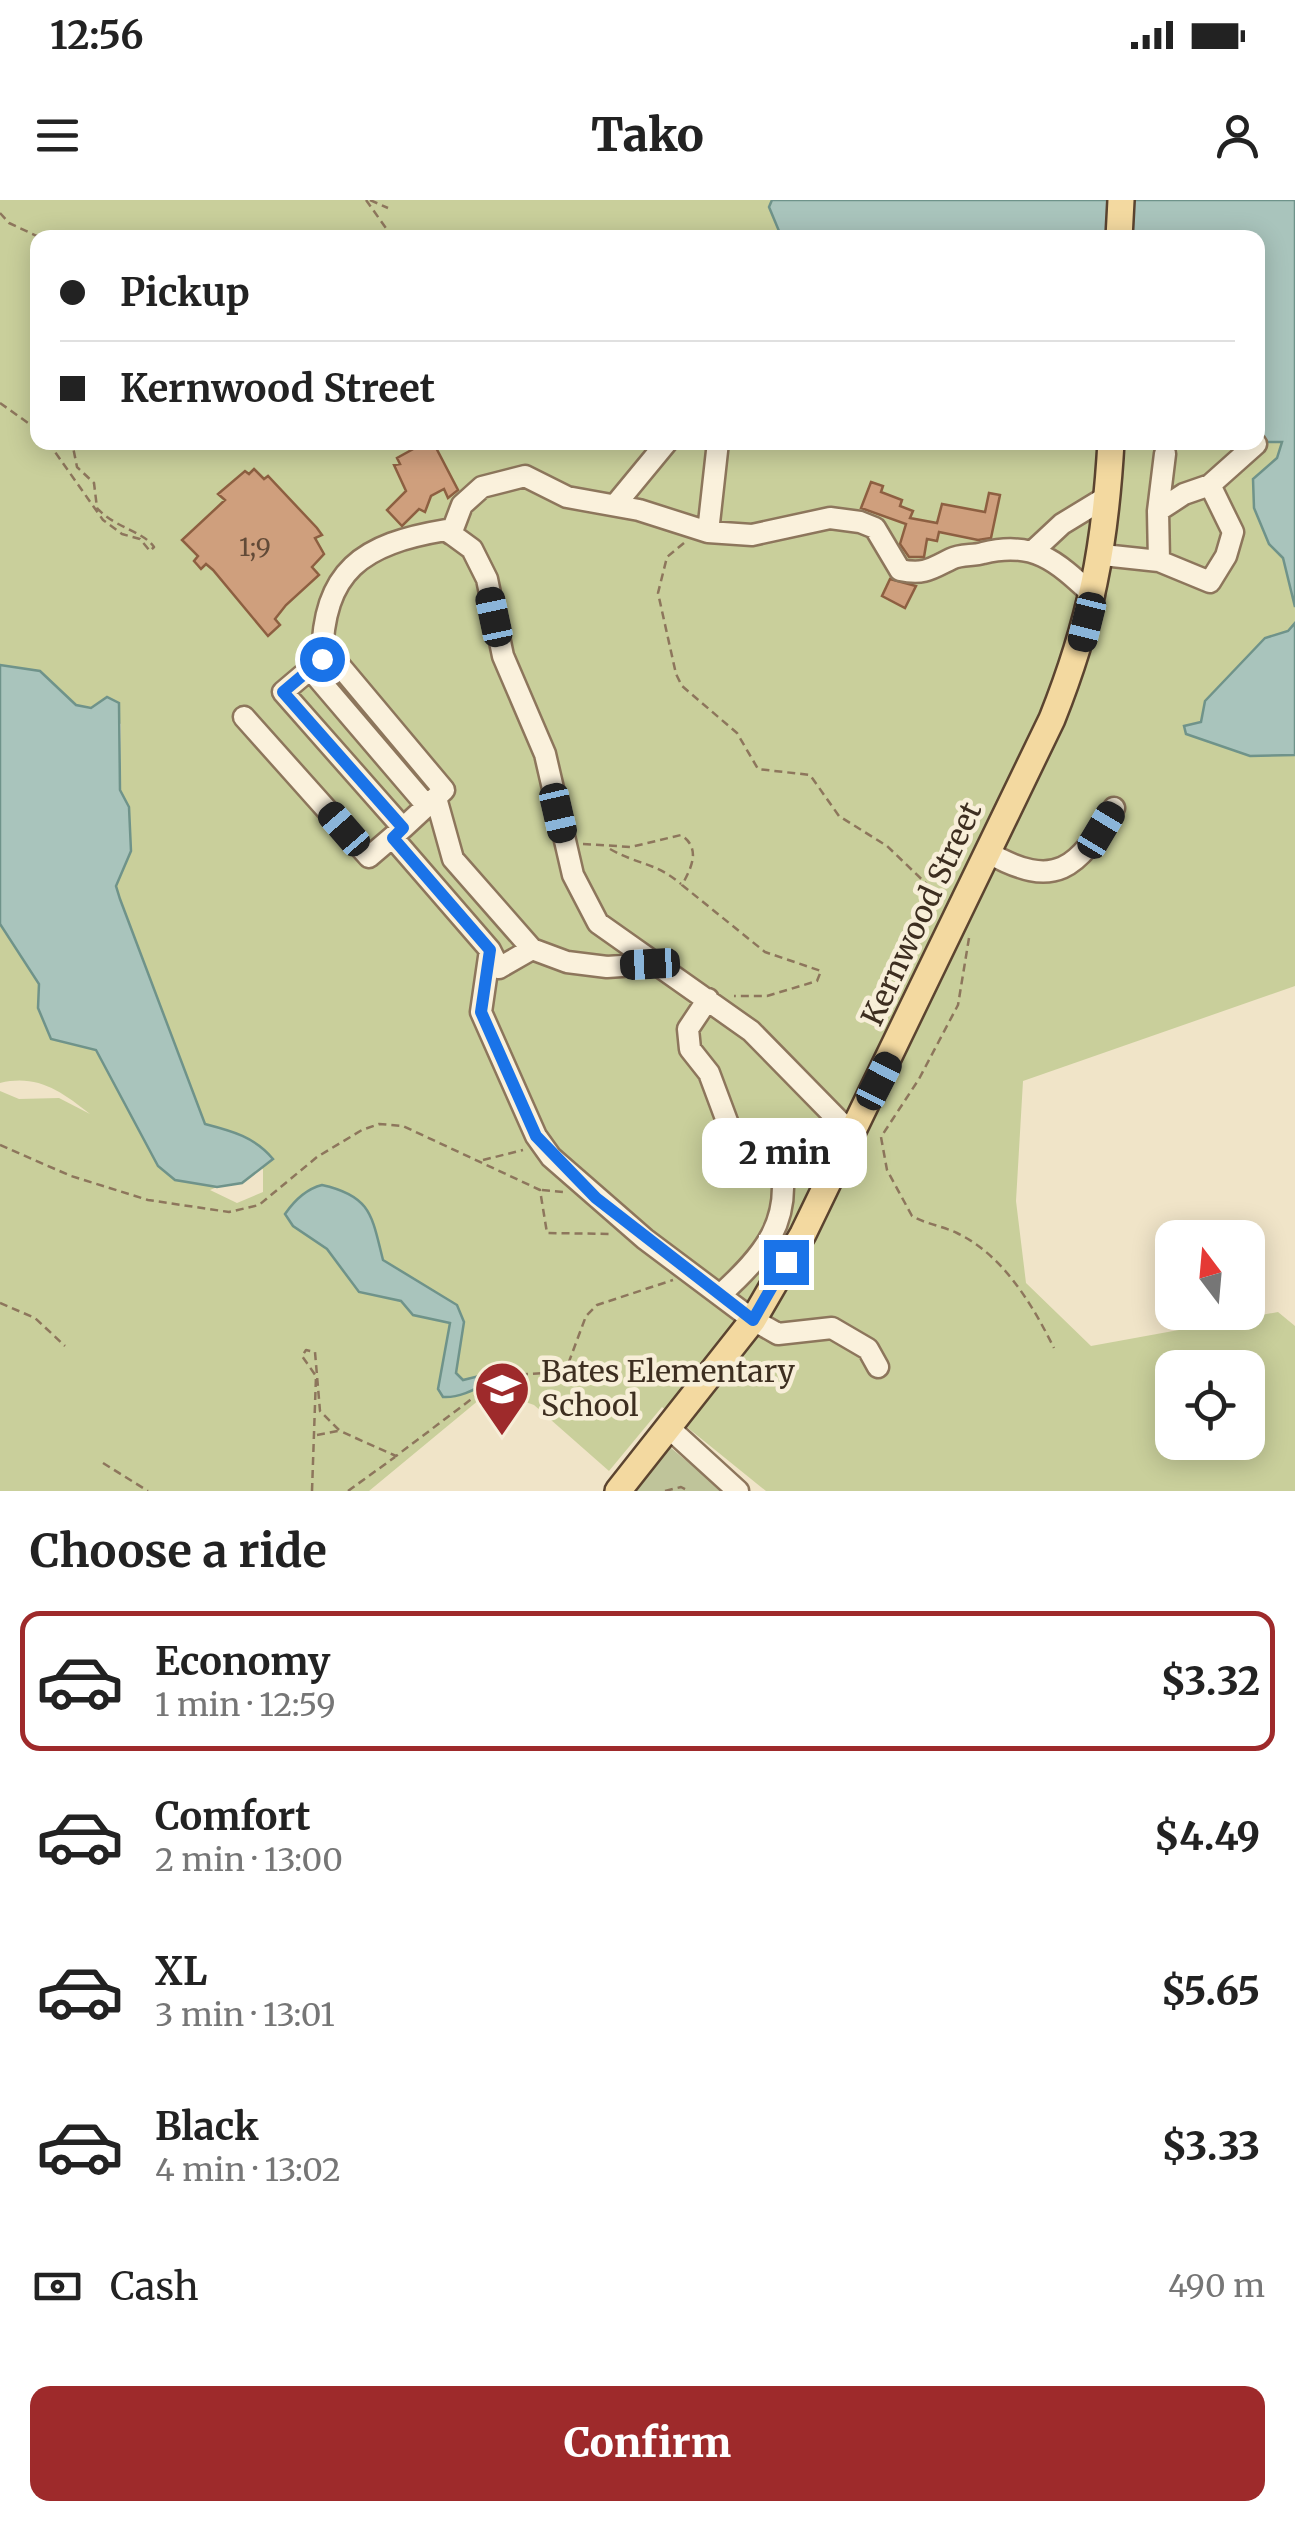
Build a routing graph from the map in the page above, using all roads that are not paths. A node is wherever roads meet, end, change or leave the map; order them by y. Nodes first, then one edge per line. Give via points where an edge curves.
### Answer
1 (1121, 200) edge
2 (1119, 230) edge
3 (660, 450) edge
4 (714, 450) edge
5 (1111, 450) edge
6 (1249, 450) edge
7 (1165, 454) dead end
8 (1210, 485) junction
9 (1108, 496) junction
10 (615, 505) junction
11 (1158, 511) junction
12 (708, 532) junction
13 (451, 534) junction
14 (1032, 552) junction
15 (1103, 555) junction
16 (1158, 561) junction
17 (1094, 596) junction
18 (316, 664) junction
19 (244, 717) dead end
20 (432, 802) junction
21 (1114, 808) dead end
22 (398, 833) junction
23 (987, 852) junction
24 (532, 949) junction
25 (490, 950) junction
26 (650, 964) junction
27 (708, 999) junction
28 (852, 1134) junction
29 (720, 1295) junction
30 (753, 1320) junction
31 (878, 1366) dead end
32 (669, 1428) junction
33 (618, 1491) edge
34 (738, 1491) edge

1 - 2 main road
3 - 10 street
4 - 12 street
5 - 9 main road, Kernwood Street
6 - 8 street
7 - 11 street
8 - 11 street
8 - 16 street via 1232,532 1210,582
9 - 14 street
9 - 15 main road, Kernwood Street
10 - 12 street
10 - 13 street via 568,497 525,476 503,478 462,505
11 - 16 street
12 - 14 street via 752,535 830,518 860,522 875,528 900,570 918,574 963,556 1009,548
13 - 18 street via 398,540 358,560 322,616
13 - 26 street via 472,549 487,579 503,656 545,754 572,875 598,923
14 - 17 street via 1054,560
15 - 16 street
15 - 17 main road, Kernwood Street
17 - 23 main road, Kernwood Street via 1052,719
18 - 20 street via 335,660 438,779 444,790
18 - 22 street via 283,692
19 - 22 street via 369,857
20 - 22 street
20 - 24 street via 453,859
21 - 23 street via 1088,852 1069,868 1025,869
22 - 25 street
23 - 28 main road, Kernwood Street
24 - 25 street via 500,968
24 - 26 street via 567,962
25 - 29 street via 481,1012 536,1136 596,1198
26 - 27 street
27 - 28 street via 794,1071
27 - 29 street via 688,1029 690,1049 710,1072 734,1140 780,1160 784,1202 753,1260
28 - 30 main road, Kernwood Street
29 - 30 street
30 - 31 street via 778,1334 832,1328 868,1349
30 - 32 main road, Kernwood Street
32 - 33 main road, Kernwood Street
32 - 34 street

